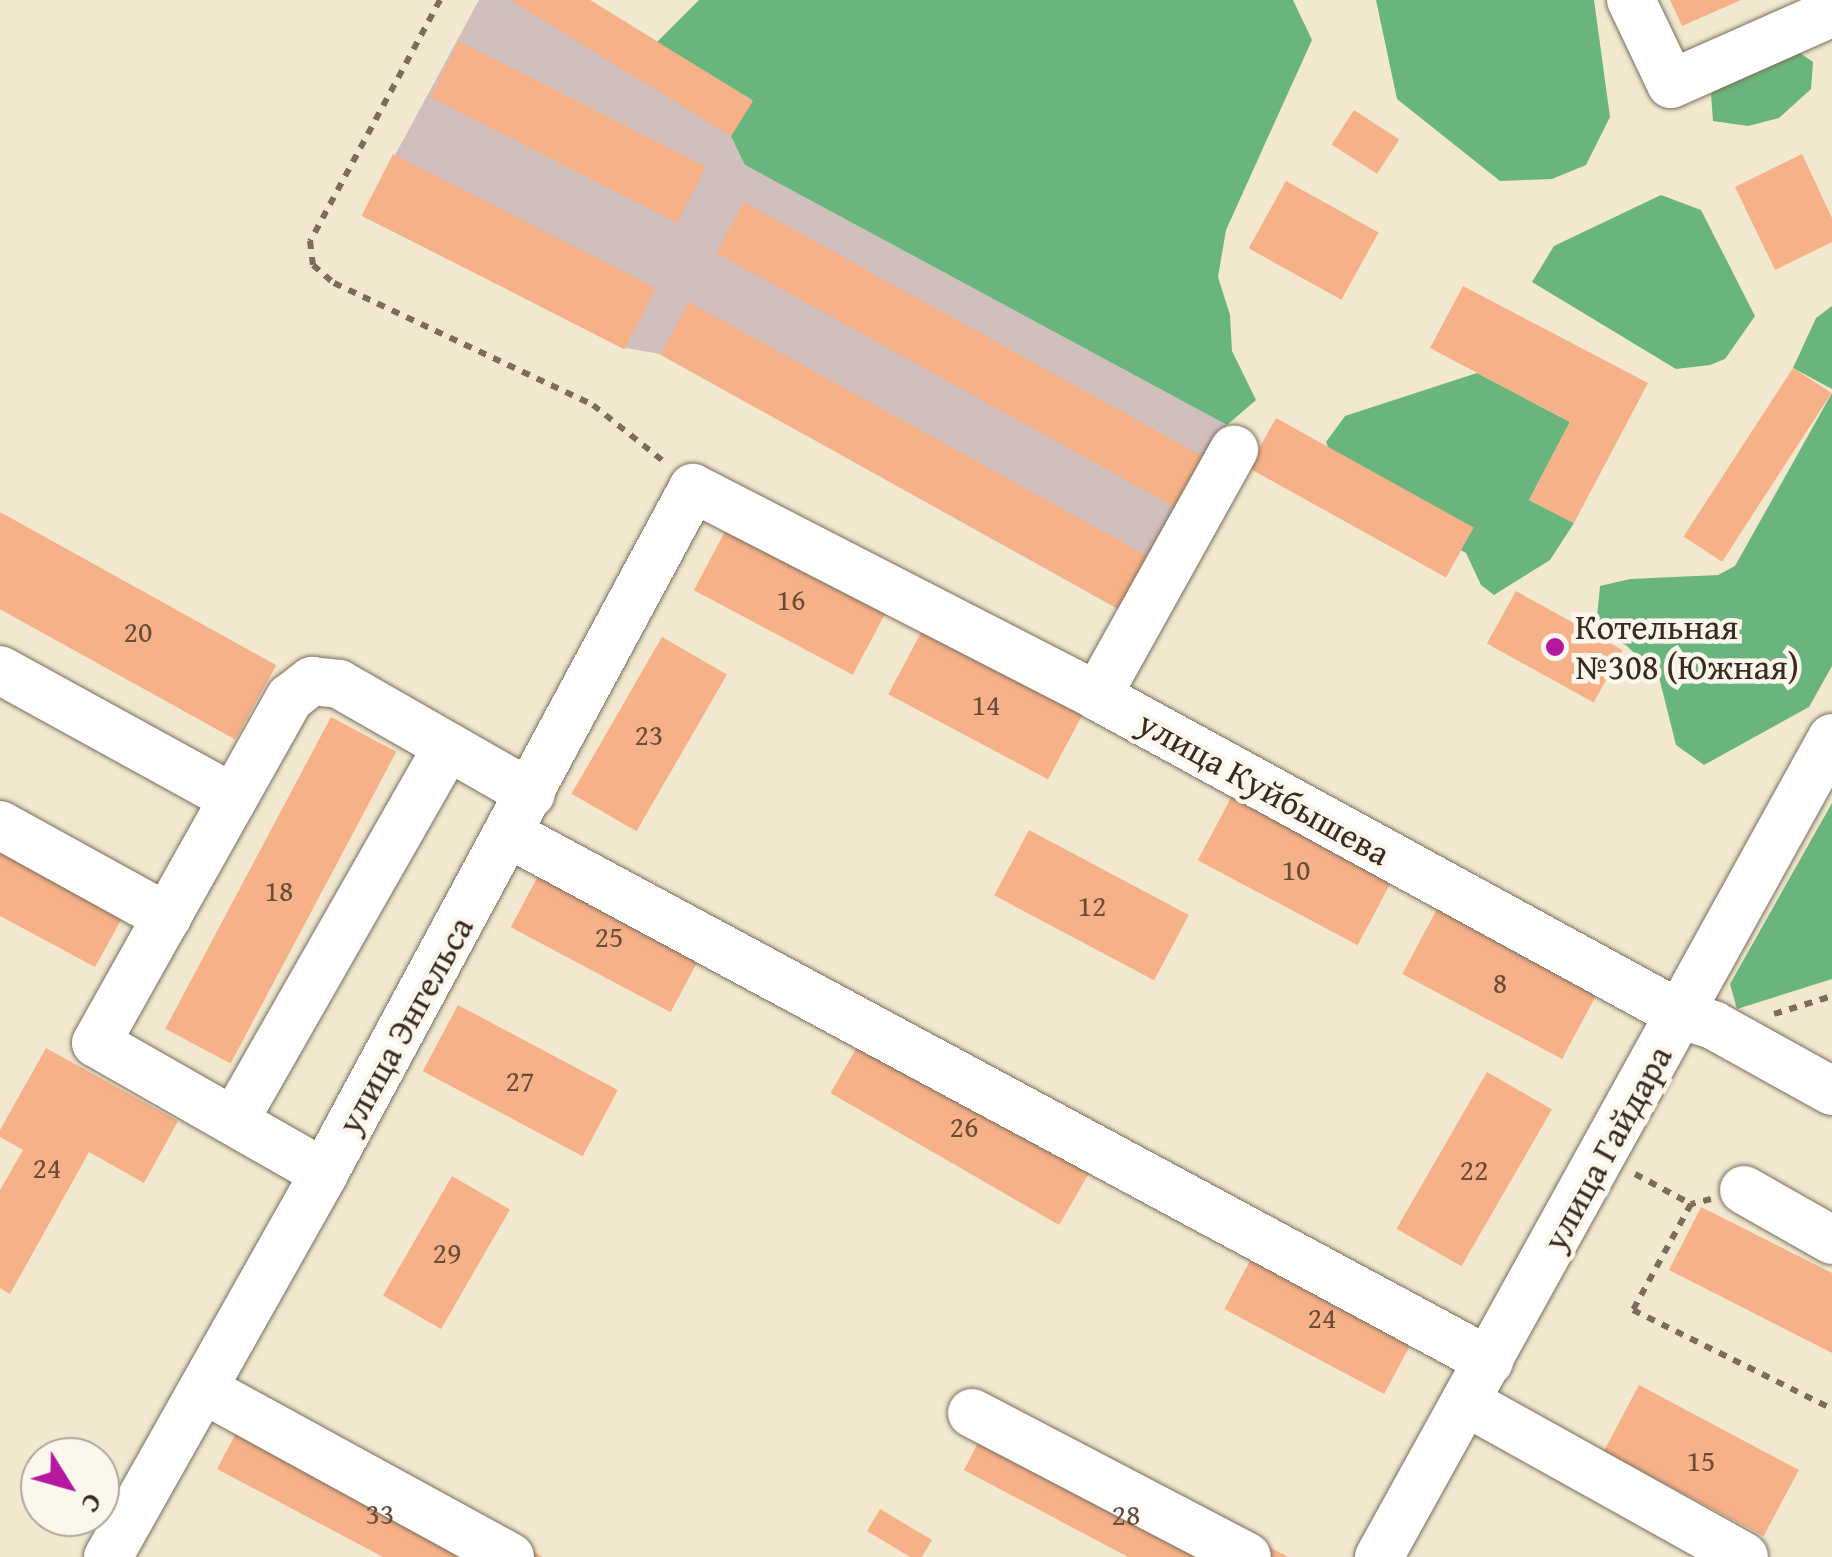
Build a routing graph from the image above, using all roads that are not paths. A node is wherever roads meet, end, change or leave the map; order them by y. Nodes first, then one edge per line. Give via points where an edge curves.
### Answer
1 (1631, 0) edge
2 (1832, 8) edge
3 (1234, 450) dead end
4 (694, 488) joint
5 (0, 670) edge
6 (1097, 696) junction
7 (1832, 738) edge
8 (447, 747) junction
9 (233, 798) junction
10 (520, 814) junction
11 (0, 825) edge
12 (167, 917) junction
13 (1680, 1015) junction
14 (1832, 1091) edge
15 (234, 1121) junction
16 (324, 1174) junction
17 (1744, 1190) road end
18 (1832, 1240) edge
19 (1478, 1382) junction
20 (203, 1389) junction
21 (972, 1413) dead end
22 (108, 1557) edge
23 (510, 1557) edge
24 (1247, 1557) edge
25 (1379, 1557) edge
26 (1744, 1557) edge

1 - 2 street via 1671,84
3 - 6 street
4 - 6 street, улица Куйбышева
4 - 10 street, улица Энгельса
5 - 9 street
6 - 13 street, улица Куйбышева
7 - 13 street, улица Гайдара
8 - 9 street via 339,684 312,681 290,698
8 - 10 street
8 - 15 street
9 - 12 street
10 - 16 street, улица Энгельса
10 - 19 street
11 - 12 street
12 - 15 street via 96,1043
13 - 14 street, улица Куйбышева via 1712,1025
13 - 19 street, улица Гайдара
15 - 16 street
16 - 20 street, улица Энгельса
17 - 18 street
19 - 25 street, улица Гайдара
19 - 26 street
20 - 22 street, улица Энгельса
20 - 23 street
21 - 24 street

